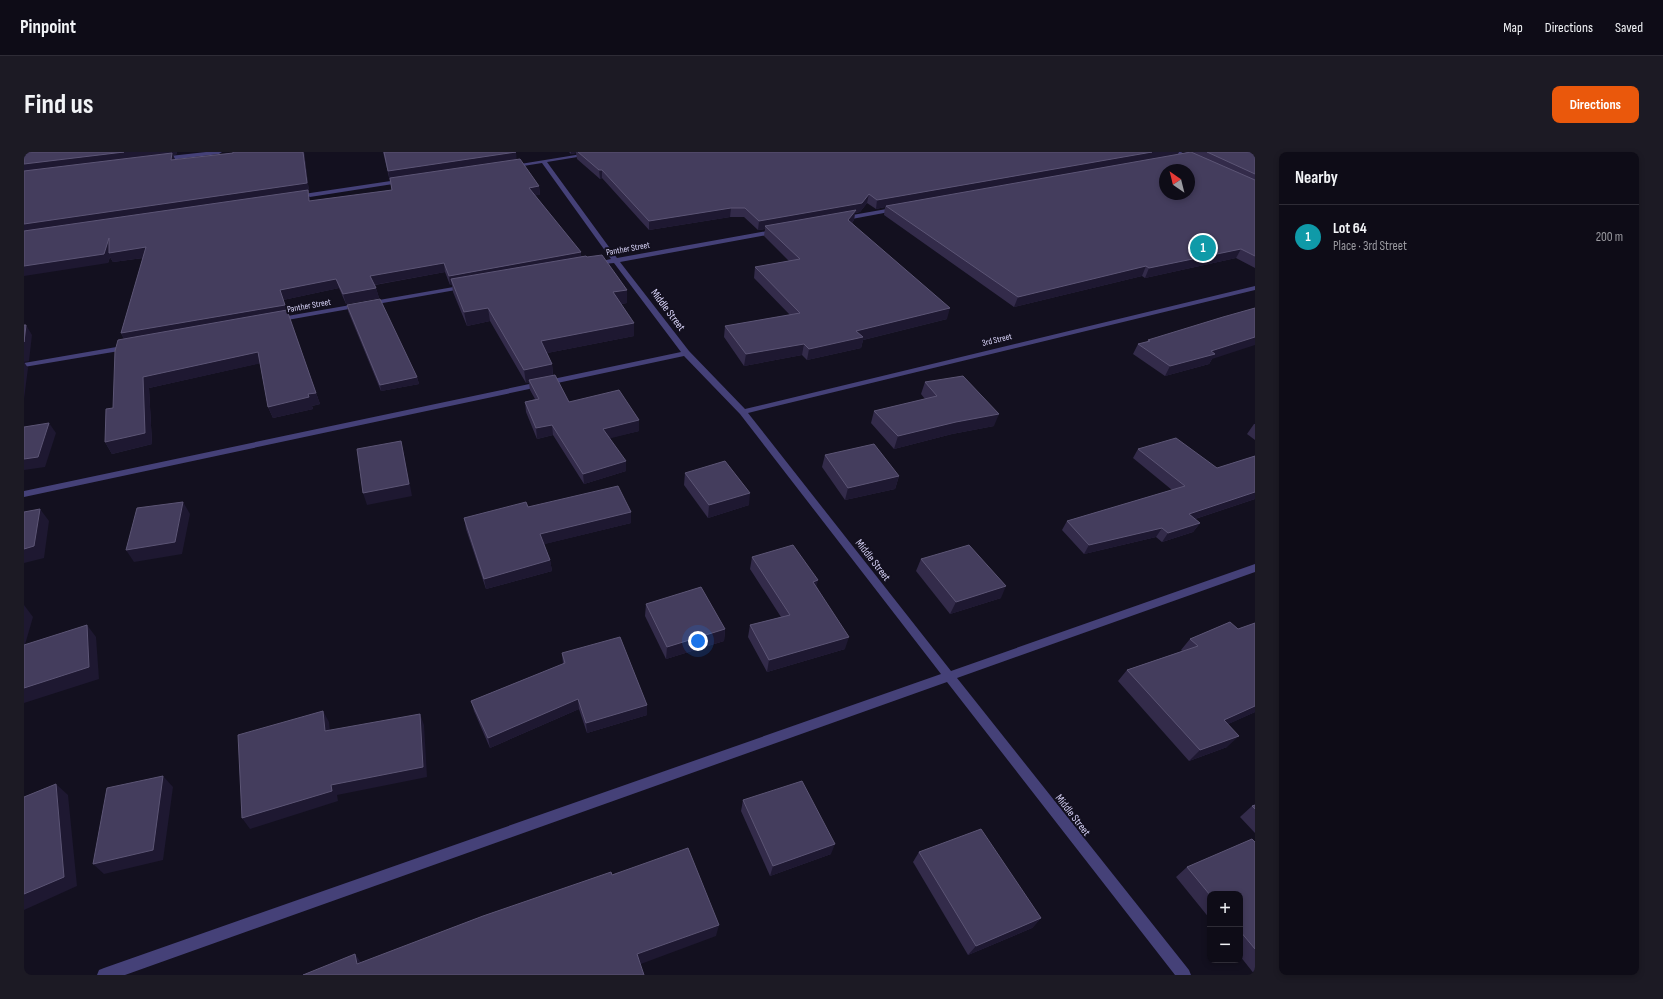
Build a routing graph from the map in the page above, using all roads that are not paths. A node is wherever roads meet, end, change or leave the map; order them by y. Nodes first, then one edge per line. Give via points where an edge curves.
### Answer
1 (218, 152) edge
2 (605, 152) edge
3 (1177, 152) edge
4 (1187, 157) junction
5 (156, 160) edge
6 (1171, 160) edge
7 (543, 161) junction
8 (1201, 163) edge
9 (503, 167) edge
10 (409, 180) edge
11 (291, 198) edge
12 (905, 208) edge
13 (835, 220) edge
14 (788, 229) edge
15 (615, 260) junction
16 (584, 266) edge
17 (475, 285) edge
18 (1255, 288) edge
19 (265, 322) edge
20 (133, 346) edge
21 (686, 353) junction
22 (24, 365) edge
23 (743, 412) junction
24 (24, 494) edge
25 (1255, 568) edge
26 (949, 676) junction
27 (104, 975) edge
28 (1184, 975) edge

1 - 5 street
2 - 7 street
3 - 4 street
4 - 6 street
4 - 8 street
7 - 9 street
7 - 15 street, Middle Street
10 - 11 street
12 - 13 street
14 - 15 street, Panther Street
15 - 16 street, Panther Street
15 - 21 street, Middle Street
17 - 19 street, Panther Street
18 - 23 street, 3rd Street
20 - 22 street
21 - 23 street, Middle Street
21 - 24 street
23 - 26 street, Middle Street
25 - 26 street
26 - 27 street
26 - 28 street, Middle Street

